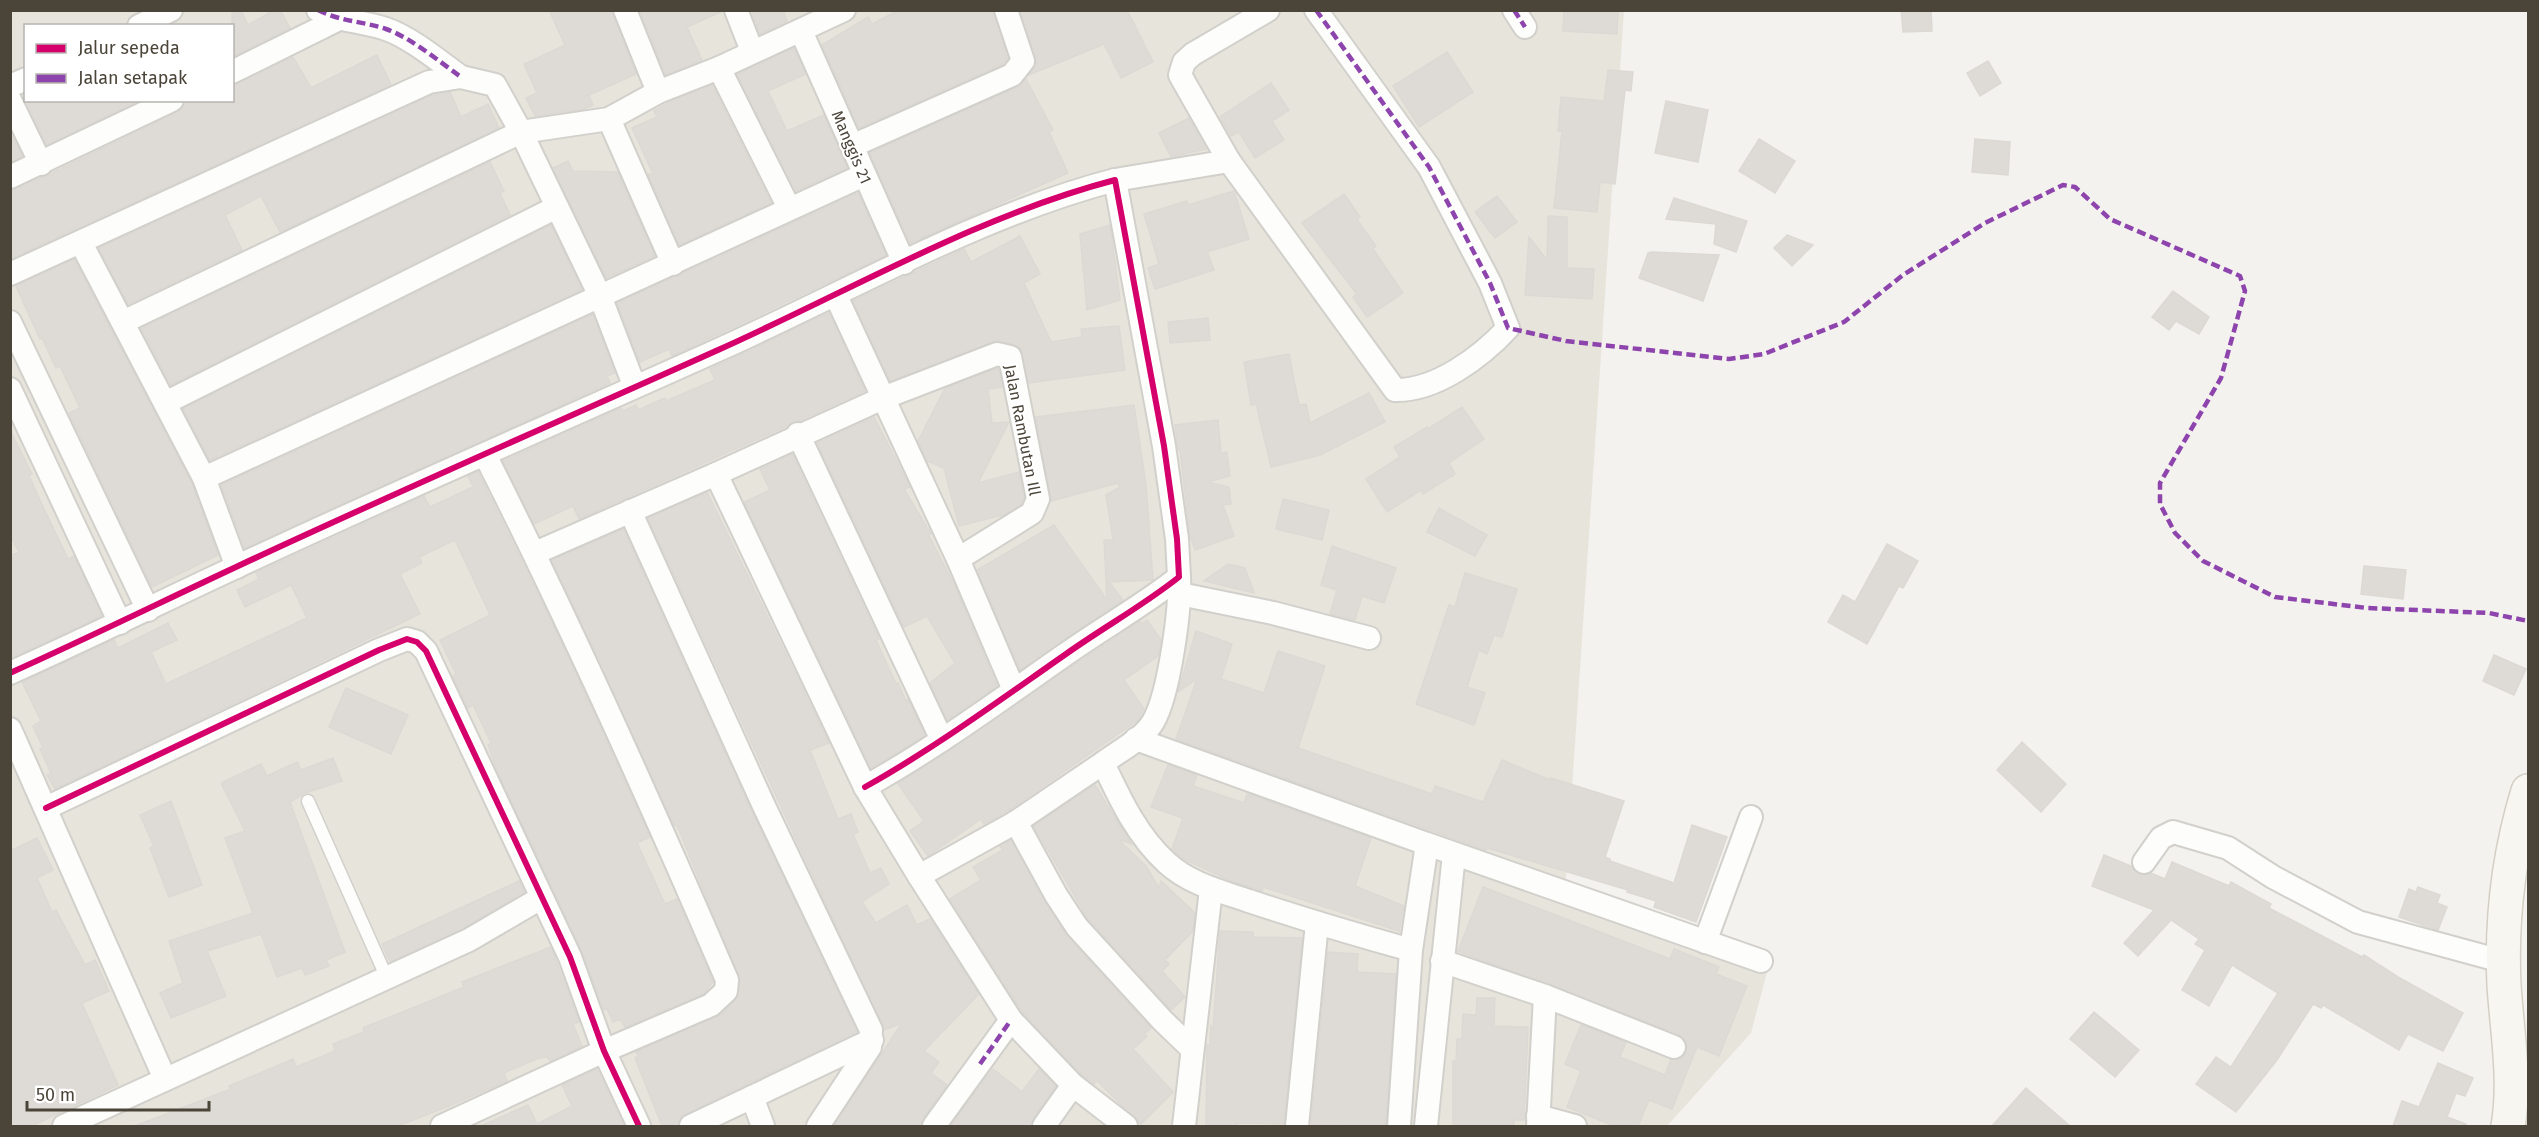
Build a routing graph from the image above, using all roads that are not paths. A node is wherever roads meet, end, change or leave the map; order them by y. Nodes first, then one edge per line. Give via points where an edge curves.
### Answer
1 (171, 10) edge
2 (625, 10) edge
3 (736, 10) edge
4 (844, 10) edge
5 (1006, 10) edge
6 (1268, 10) edge
7 (1316, 10) edge
8 (327, 15) edge
9 (143, 24) edge
10 (801, 31) junction
11 (752, 51) junction
12 (719, 68) junction
13 (234, 71) edge
14 (461, 77) junction
15 (24, 79) edge
16 (10, 86) edge
17 (658, 92) junction
18 (10, 100) edge
19 (168, 102) edge
20 (609, 119) junction
21 (521, 132) junction
22 (852, 146) junction
23 (1228, 161) junction
24 (41, 164) junction
25 (864, 175) junction
26 (10, 177) edge
27 (1114, 180) junction
28 (557, 207) junction
29 (789, 208) junction
30 (81, 243) junction
31 (904, 263) junction
32 (673, 264) junction
33 (10, 274) edge
34 (600, 296) junction
35 (836, 296) junction
36 (10, 321) edge
37 (123, 322) junction
38 (634, 385) junction
39 (10, 389) edge
40 (883, 398) junction
41 (165, 403) junction
42 (798, 434) junction
43 (485, 455) junction
44 (716, 474) junction
45 (204, 478) junction
46 (630, 512) junction
47 (535, 553) junction
48 (958, 559) junction
49 (237, 567) junction
50 (1180, 585) junction
51 (148, 610) junction
52 (120, 623) junction
53 (1368, 638) dead end
54 (10, 673) edge
55 (1014, 690) junction
56 (10, 729) edge
57 (1136, 739) junction
58 (942, 740) junction
59 (1103, 763) junction
60 (865, 787) junction
61 (2529, 791) edge
62 (308, 801) dead end
63 (46, 808) junction
64 (1751, 817) dead end
65 (1016, 822) junction
66 (1427, 844) junction
67 (1454, 854) junction
68 (2144, 862) dead end
69 (919, 876) junction
70 (1211, 889) junction
71 (541, 898) junction
72 (1317, 923) junction
73 (1705, 942) junction
74 (1411, 950) junction
75 (1442, 961) junction
76 (1761, 961) dead end
77 (2505, 962) junction
78 (386, 976) junction
79 (1545, 996) junction
80 (1011, 1020) junction
81 (872, 1040) junction
82 (1674, 1047) dead end
83 (1192, 1049) junction
84 (604, 1051) junction
85 (165, 1079) junction
86 (1073, 1085) junction
87 (752, 1097) junction
88 (486, 1118) edge
89 (1538, 1121) edge
90 (64, 1126) edge
91 (442, 1126) edge
92 (639, 1126) edge
93 (691, 1126) edge
94 (763, 1126) edge
95 (818, 1126) edge
96 (934, 1126) edge
97 (1044, 1126) edge
98 (1126, 1126) edge
99 (1184, 1126) edge
100 (1297, 1126) edge
101 (1399, 1126) edge
102 (1426, 1126) edge
103 (1575, 1126) edge
104 (2508, 1126) edge

1 - 9 street
2 - 17 street
3 - 11 street
4 - 10 street
5 - 22 street via 1023,61 1011,75
6 - 23 street via 1193,54 1184,62 1180,75
7 - 23 street via 1429,167 1490,283 1508,327 1494,342 1445,376 1419,387 1395,390
8 - 13 street
8 - 14 street via 387,29
10 - 11 street
10 - 22 street, Manggis 21
11 - 12 street
12 - 17 street
12 - 29 street
14 - 21 street via 495,85
14 - 30 street via 429,82
15 - 16 street
17 - 20 street
18 - 24 street
19 - 24 street
20 - 21 street
20 - 32 street
21 - 28 street
21 - 37 street
22 - 25 street, Manggis 21
23 - 27 street
24 - 26 street
25 - 29 street
25 - 31 street, Manggis 21
27 - 31 street via 1061,194
27 - 50 street via 1164,447
28 - 34 street
28 - 41 street
29 - 32 street
30 - 33 street
30 - 37 street
31 - 35 street
32 - 34 street
34 - 38 street
34 - 45 street
35 - 38 street
35 - 40 street
36 - 51 street
37 - 41 street
38 - 43 street
39 - 52 street
40 - 42 street
40 - 48 street
40 - 48 street, Jalan Rambutan Ill via 997,354 1010,357 1038,499 1032,513
41 - 45 street
42 - 44 street
42 - 58 street
43 - 47 street
43 - 49 street
44 - 46 street
44 - 60 street
45 - 49 street
46 - 47 street
46 - 81 street via 871,1030
47 - 84 street via 639,774 727,981 726,991 711,1005
48 - 55 street
49 - 51 street
50 - 53 street
50 - 55 street via 1104,628
50 - 57 street via 1175,639 1163,693 1153,722
51 - 52 street
52 - 54 street
55 - 58 street
56 - 63 street
57 - 59 street
57 - 66 street
58 - 60 street
59 - 65 street
59 - 70 street via 1144,838 1167,863
60 - 69 street
61 - 77 street via 2506,898
62 - 78 lane
63 - 71 street via 407,639 426,651
63 - 85 street
64 - 73 street
65 - 69 street
65 - 83 street via 1077,927
66 - 67 street
66 - 74 street
67 - 73 street
67 - 75 street
68 - 77 street via 2161,838 2173,831 2228,848 2358,922
69 - 80 street
70 - 72 street
70 - 83 street
71 - 78 street via 469,940
71 - 84 street via 570,957
72 - 74 street
72 - 100 street
73 - 76 street
74 - 101 street
75 - 79 street
75 - 102 street
77 - 104 street via 2512,1104
78 - 85 street
79 - 82 street
79 - 89 street
80 - 86 street
80 - 96 street
81 - 87 street
81 - 95 street
83 - 99 street
84 - 88 street
84 - 92 street
85 - 90 street
86 - 97 street
86 - 98 street
87 - 93 street
87 - 94 street
88 - 91 street
89 - 103 street

